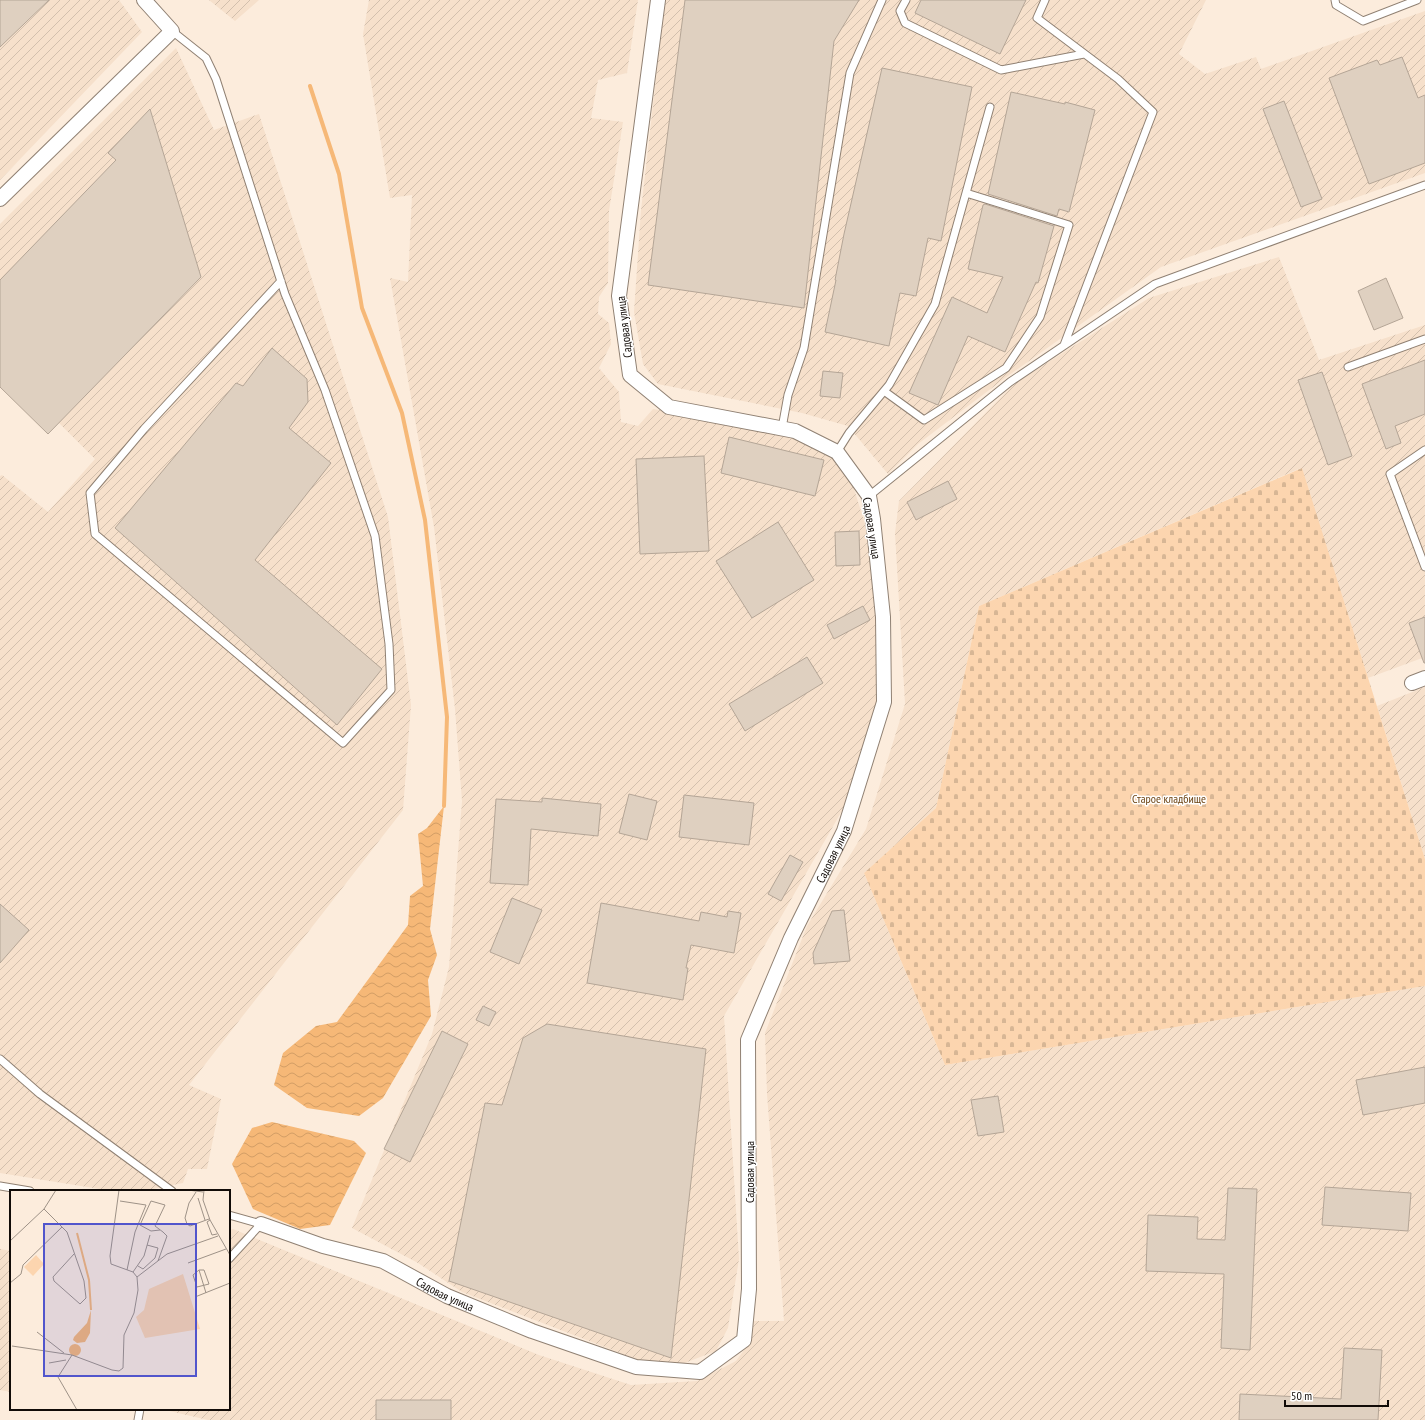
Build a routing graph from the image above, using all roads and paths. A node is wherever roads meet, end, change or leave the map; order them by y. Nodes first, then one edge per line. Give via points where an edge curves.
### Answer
1 (144, 0) edge
2 (658, 0) edge
3 (882, 0) edge
4 (906, 0) edge
5 (1045, 0) edge
6 (1335, 0) edge
7 (1417, 0) edge
8 (172, 31) junction
9 (1084, 54) junction
10 (990, 107) dead end
11 (1425, 185) edge
12 (966, 193) junction
13 (0, 199) edge
14 (281, 281) junction
15 (1425, 339) edge
16 (1064, 345) junction
17 (1348, 367) dead end
18 (884, 391) junction
19 (782, 428) junction
20 (1425, 450) edge
21 (837, 452) junction
22 (869, 496) junction
23 (1425, 567) edge
24 (1425, 678) edge
25 (1412, 683) dead end
26 (0, 1059) edge
27 (0, 1186) edge
28 (24, 1190) edge
29 (171, 1190) edge
30 (230, 1215) edge
31 (260, 1224) junction
32 (230, 1258) edge
33 (140, 1410) edge
34 (138, 1420) edge

1 - 8 street
2 - 19 street, Садовая улица via 619,296 630,375 669,407
3 - 19 lane via 850,73 804,348 788,395
4 - 9 lane via 900,12 905,23 1001,70
5 - 9 lane via 1037,18
6 - 7 lane via 1336,5 1363,21
8 - 13 street
8 - 14 lane via 206,58 216,79
9 - 16 lane via 1118,79 1153,112
10 - 12 lane
11 - 16 lane via 1155,284
12 - 18 lane via 935,304
12 - 18 lane via 1069,225 1040,318 1006,368 924,420
14 - 14 lane via 324,390 375,536 389,644 391,690 343,743 95,534 90,492 144,429
15 - 17 lane
16 - 22 lane via 1010,382
18 - 21 lane via 849,433
19 - 21 street, Садовая улица via 795,431
20 - 23 lane via 1390,474
21 - 22 street, Садовая улица
22 - 31 street, Садовая улица via 883,617 884,702 844,831 791,938 748,1040 749,1289 744,1340 700,1372 636,1367 532,1331 447,1296 383,1261 323,1246
24 - 25 street
26 - 29 lane via 40,1094
27 - 28 lane
30 - 31 lane
31 - 32 lane
33 - 34 lane

